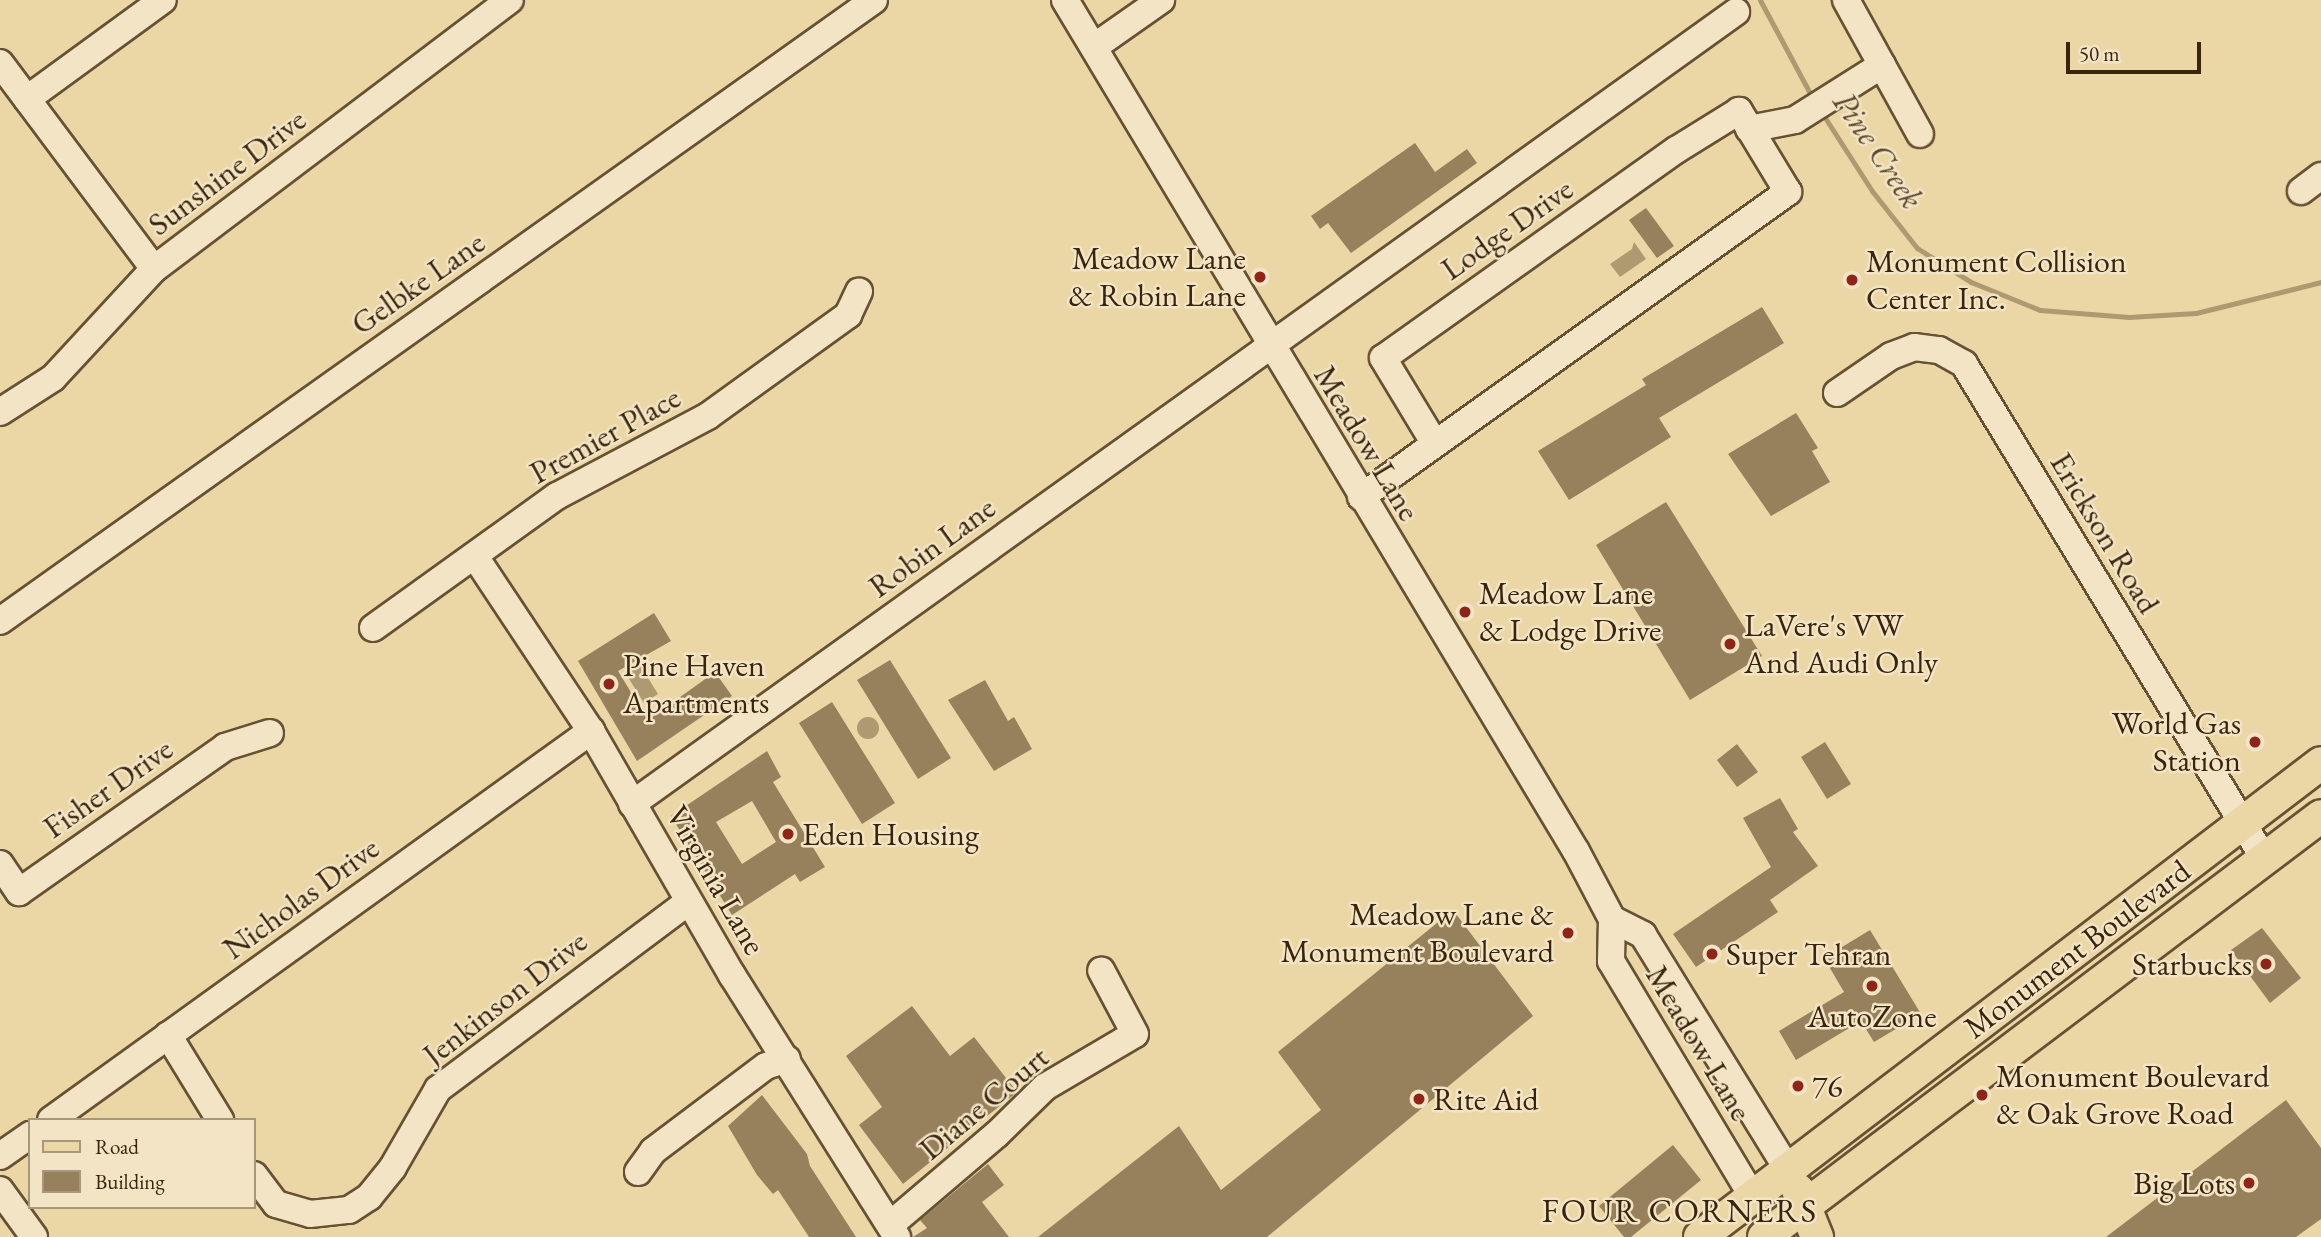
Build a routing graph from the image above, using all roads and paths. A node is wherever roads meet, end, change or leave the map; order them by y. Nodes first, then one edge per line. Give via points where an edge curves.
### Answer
1 (163, 0) edge
2 (510, 0) edge
3 (874, 0) edge
4 (1065, 0) edge
5 (1161, 0) edge
6 (1846, 0) edge
7 (1736, 12) dead end
8 (1094, 47) junction
9 (0, 62) edge
10 (1882, 65) junction
11 (27, 99) junction
12 (1749, 129) junction
13 (1920, 134) dead end
14 (154, 269) junction
15 (859, 291) dead end
16 (1270, 345) junction
17 (1837, 393) dead end
18 (0, 412) edge
19 (1435, 444) junction
20 (1361, 497) junction
21 (476, 558) junction
22 (0, 621) edge
23 (373, 628) dead end
24 (591, 731) junction
25 (270, 733) dead end
26 (2321, 763) edge
27 (632, 804) junction
28 (2321, 816) edge
29 (2243, 824) junction
30 (2265, 860) junction
31 (0, 864) edge
32 (688, 902) junction
33 (1612, 919) junction
34 (1101, 970) dead end
35 (168, 1035) junction
36 (787, 1059) junction
37 (54, 1118) edge
38 (219, 1118) edge
39 (28, 1136) edge
40 (0, 1156) edge
41 (1787, 1170) junction
42 (638, 1172) dead end
43 (256, 1178) edge
44 (0, 1190) edge
45 (1752, 1196) junction
46 (1807, 1206) junction
47 (894, 1231) edge
48 (1772, 1234) edge
49 (34, 1237) edge
50 (1700, 1237) edge
51 (1817, 1237) edge

1 - 11 street
2 - 14 street, Sunshine Drive
3 - 22 street, Gelbke Lane
4 - 8 street, Meadow Lane
5 - 8 street
6 - 10 street
7 - 16 street, Robin Lane
8 - 16 street, Meadow Lane
9 - 11 street
10 - 12 street via 1796,120
10 - 13 street
11 - 14 street
12 - 19 street via 1788,192
12 - 19 street, Lodge Drive via 1739,111 1676,150 1383,358
14 - 18 street, Sunshine Drive via 52,378
15 - 21 street, Premier Place via 848,315 708,416 557,496
16 - 20 street, Meadow Lane
16 - 27 street, Robin Lane
17 - 29 street, Erickson Road via 1891,356 1914,347 1940,350 1964,364
19 - 20 street
20 - 33 street, Meadow Lane
21 - 23 street, Premier Place
21 - 24 street, Virginia Lane
24 - 27 street, Virginia Lane
24 - 35 street, Nicholas Drive
25 - 31 street, Fisher Drive via 225,747 19,892
26 - 29 main road, Monument Boulevard
27 - 32 street, Virginia Lane
28 - 30 main road, Monument Boulevard
29 - 30 street, Erickson Road
29 - 41 main road, Monument Boulevard
30 - 46 main road, Monument Boulevard
32 - 36 street, Virginia Lane
32 - 43 street, Jenkinson Drive via 439,1089 393,1167 369,1197 349,1210 310,1214 276,1204
33 - 41 street, Meadow Lane via 1643,935
33 - 45 street, Meadow Lane via 1611,961
34 - 47 street, Diane Court via 1135,1034 1045,1087
35 - 37 street, Nicholas Drive
35 - 38 street
36 - 42 street via 766,1066 653,1151
36 - 47 street, Virginia Lane
39 - 40 street
41 - 45 main road, Monument Boulevard
41 - 46 main road
44 - 49 street
45 - 48 main road
45 - 50 main road, Monument Boulevard
46 - 48 main road, Monument Boulevard
46 - 51 main road

